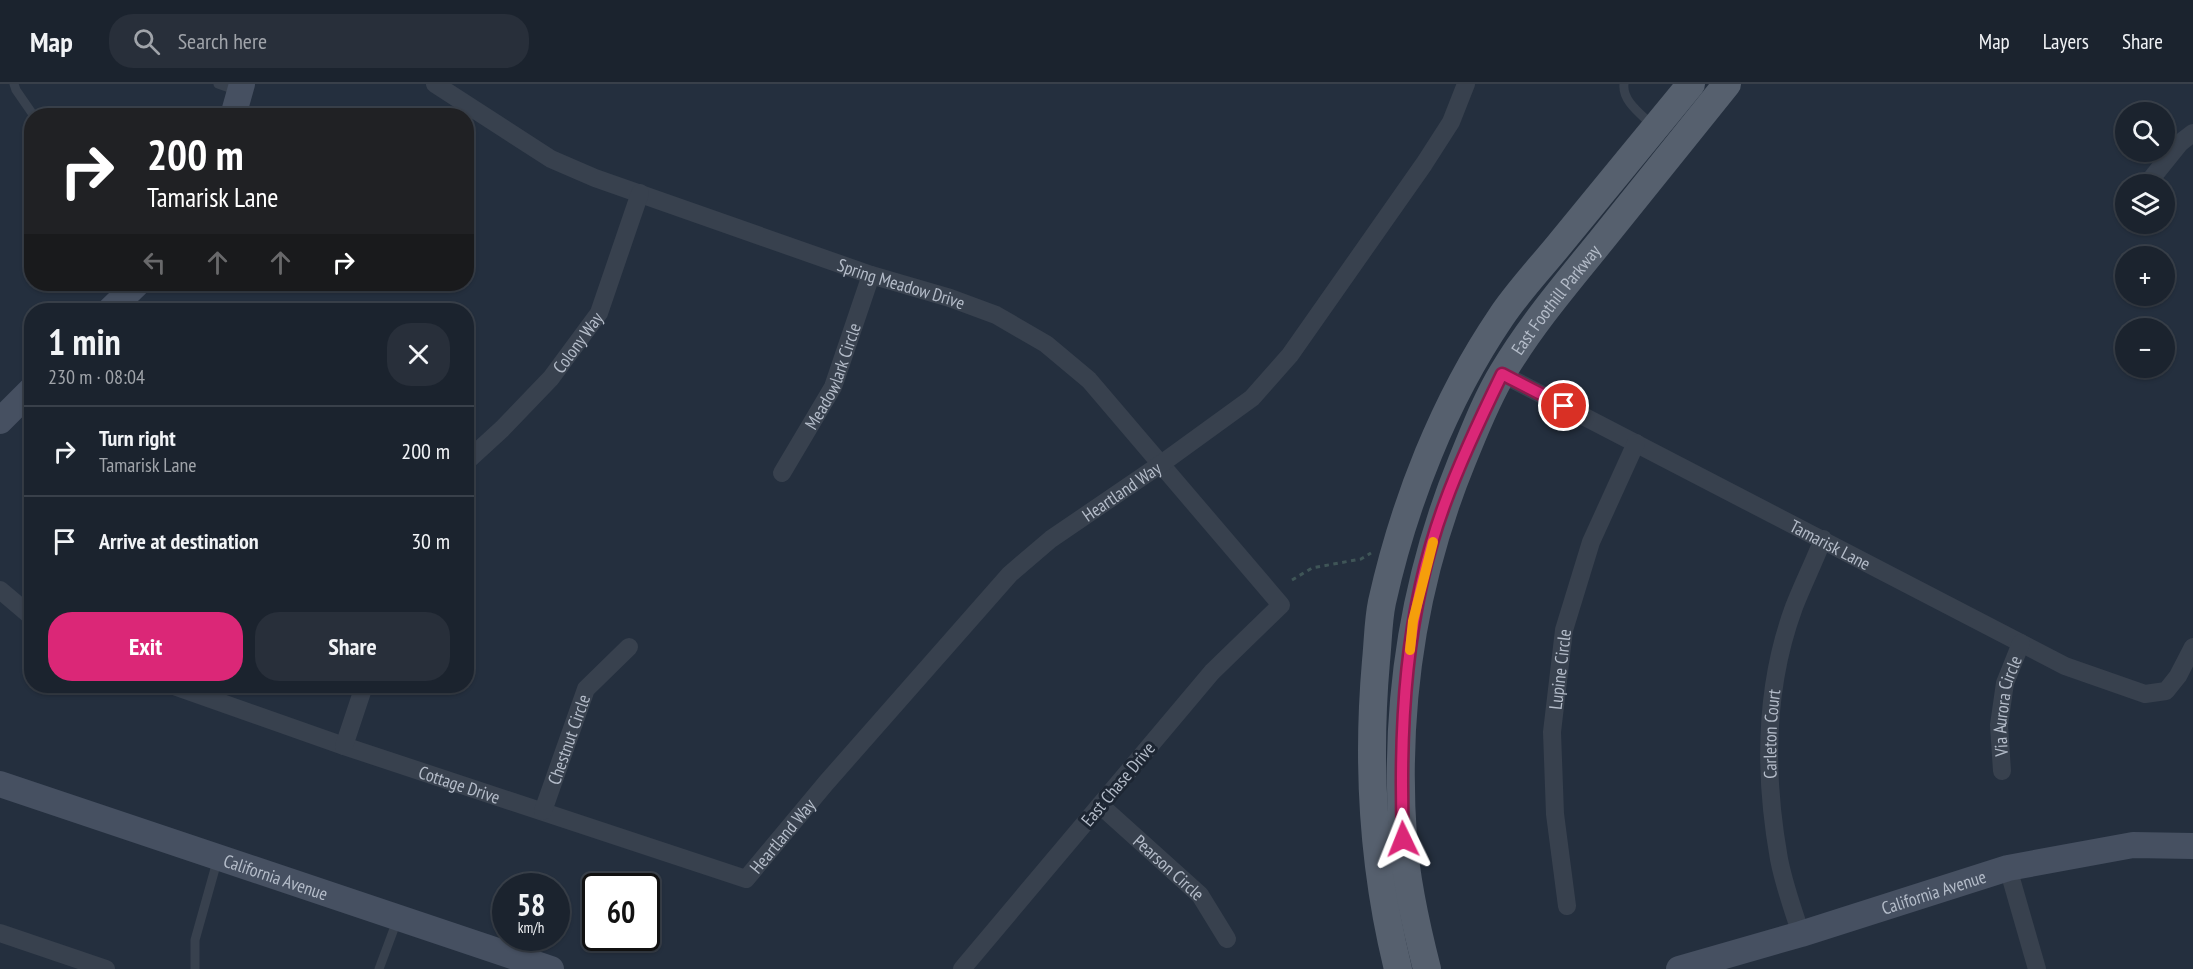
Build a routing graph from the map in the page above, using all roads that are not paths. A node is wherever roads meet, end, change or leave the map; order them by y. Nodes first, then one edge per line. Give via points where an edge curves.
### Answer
1 (14, 84) edge
2 (435, 84) edge
3 (1466, 84) edge
4 (1624, 84) edge
5 (1691, 84) edge
6 (1727, 84) edge
7 (29, 108) edge
8 (472, 108) edge
9 (474, 109) edge
10 (1655, 128) junction
11 (2193, 133) edge
12 (2155, 174) edge
13 (640, 193) junction
14 (1577, 224) junction
15 (871, 275) junction
16 (130, 291) edge
17 (117, 303) edge
18 (1502, 374) junction
19 (24, 397) edge
20 (0, 421) edge
21 (1636, 443) junction
22 (474, 455) edge
23 (1161, 464) junction
24 (782, 473) dead end
25 (1823, 539) junction
26 (0, 590) edge
27 (1281, 605) joint
28 (24, 610) edge
29 (2021, 643) junction
30 (2193, 646) edge
31 (628, 647) dead end
32 (194, 693) edge
33 (362, 693) edge
34 (344, 747) junction
35 (2002, 771) dead end
36 (0, 784) edge
37 (1100, 805) junction
38 (543, 812) junction
39 (2193, 846) edge
40 (218, 858) junction
41 (2008, 868) junction
42 (746, 879) joint
43 (1567, 906) dead end
44 (398, 918) junction
45 (0, 933) edge
46 (1801, 934) junction
47 (1227, 939) dead end
48 (106, 969) edge
49 (195, 969) edge
50 (379, 969) edge
51 (551, 969) edge
52 (962, 969) edge
53 (1398, 969) edge
54 (1427, 969) edge
55 (1679, 969) edge
56 (2037, 969) edge

1 - 7 lane
2 - 8 street, Spring Meadow Drive
3 - 23 street, Heartland Way via 1451,122 1424,164 1290,355 1252,398
4 - 10 lane via 1627,100
5 - 10 main road, East Foothill Parkway
6 - 18 main road, East Foothill Parkway via 1536,322
9 - 13 street, Spring Meadow Drive via 551,159
10 - 14 main road, East Foothill Parkway
11 - 12 street
13 - 15 street, Spring Meadow Drive
13 - 22 street, Colony Way via 599,313 551,378
14 - 18 main road via 1572,247 1499,353 1496,362
14 - 53 main road, East Foothill Parkway via 1501,315 1471,366 1420,478 1382,604 1373,702 1372,783 1382,890
15 - 23 street, Spring Meadow Drive via 996,315 1046,344 1089,380
15 - 24 street, Meadowlark Circle via 833,387
16 - 17 main road
18 - 21 street, Tamarisk Lane
18 - 54 main road, East Foothill Parkway via 1444,505 1426,562 1410,643 1401,744 1403,839
19 - 20 main road
21 - 25 street, Tamarisk Lane
21 - 43 street, Lupine Circle via 1591,542 1564,630 1552,732 1555,814
23 - 27 street, Spring Meadow Drive
23 - 42 street, Heartland Way via 1051,539 1010,574
25 - 29 street, Tamarisk Lane
25 - 46 street, Carleton Court via 1794,608 1779,657 1770,715 1771,807 1780,862
26 - 28 street
27 - 37 street, East Chase Drive via 1212,672
29 - 30 street, Tamarisk Lane via 2065,666 2145,694 2166,691
29 - 35 street, Via Aurora Circle via 2005,683 1999,725
31 - 38 street, Chestnut Circle via 586,689
32 - 34 street, Cottage Drive
33 - 34 street
34 - 38 street, Cottage Drive
36 - 40 main road, California Avenue
37 - 47 street, Pearson Circle via 1200,895
37 - 52 street, East Chase Drive
38 - 42 street, Cottage Drive
39 - 41 main road, California Avenue via 2133,845
40 - 44 main road, California Avenue
40 - 49 lane via 195,940
41 - 46 main road, California Avenue
41 - 56 street
44 - 50 lane
44 - 51 main road, California Avenue
45 - 48 street
46 - 55 main road, California Avenue

